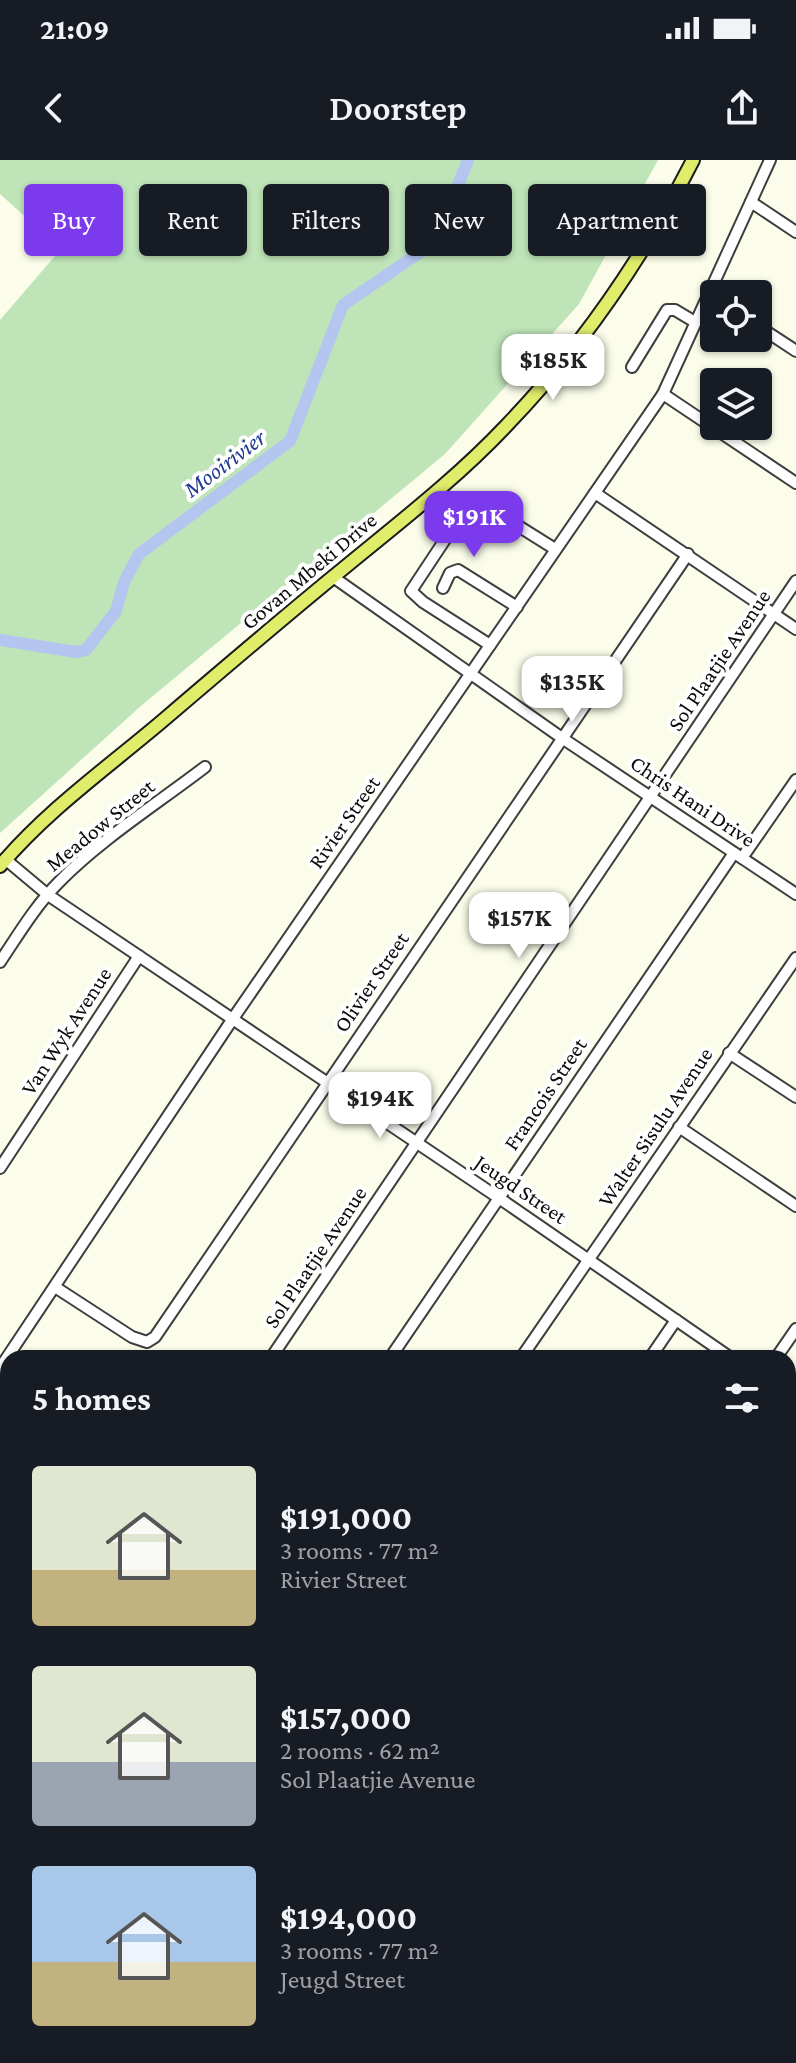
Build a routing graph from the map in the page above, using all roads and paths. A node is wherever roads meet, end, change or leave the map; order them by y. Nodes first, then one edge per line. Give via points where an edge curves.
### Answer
1 (693, 160) edge
2 (770, 160) edge
3 (751, 202) junction
4 (796, 232) edge
5 (717, 280) edge
6 (700, 314) edge
7 (695, 322) junction
8 (772, 335) edge
9 (796, 351) edge
10 (632, 367) dead end
11 (663, 394) junction
12 (796, 483) edge
13 (595, 493) junction
14 (488, 507) dead end
15 (450, 532) dead end
16 (555, 549) junction
17 (688, 554) junction
18 (333, 577) junction
19 (796, 581) edge
20 (443, 588) dead end
21 (517, 607) junction
22 (774, 615) junction
23 (796, 629) edge
24 (490, 645) junction
25 (470, 674) junction
26 (562, 738) junction
27 (205, 767) dead end
28 (796, 780) edge
29 (650, 797) junction
30 (738, 856) junction
31 (3, 862) edge
32 (796, 894) edge
33 (48, 895) junction
34 (139, 956) junction
35 (796, 958) edge
36 (0, 962) edge
37 (232, 1020) junction
38 (729, 1053) junction
39 (326, 1083) junction
40 (796, 1097) edge
41 (679, 1127) junction
42 (415, 1143) junction
43 (0, 1168) edge
44 (499, 1198) junction
45 (796, 1206) edge
46 (589, 1259) junction
47 (55, 1287) junction
48 (676, 1320) junction
49 (796, 1329) edge
50 (13, 1350) edge
51 (276, 1350) edge
52 (395, 1350) edge
53 (526, 1350) edge
54 (655, 1350) edge
55 (719, 1350) edge
56 (782, 1350) edge

1 - 18 main road, Govan Mbeki Drive via 621,286 541,389 469,463
2 - 3 street, Rivier Street
3 - 4 street
3 - 5 street, Rivier Street
6 - 7 street, Rivier Street
7 - 10 street via 667,310
7 - 11 street, Rivier Street
8 - 9 street
11 - 12 street
11 - 13 street, Rivier Street
13 - 16 street, Rivier Street
13 - 17 street
14 - 16 street
15 - 24 street via 411,591
16 - 21 street, Rivier Street
17 - 22 street
17 - 26 street, Olivier Street
18 - 25 street, Chris Hani Drive
18 - 31 main road, Govan Mbeki Drive via 80,789
19 - 22 street, Sol Plaatjie Avenue
20 - 21 street via 450,573 458,570
21 - 24 street, Rivier Street
22 - 23 street
22 - 29 street, Sol Plaatjie Avenue
24 - 25 street, Rivier Street
25 - 26 street, Chris Hani Drive
25 - 37 street, Rivier Street
26 - 29 street, Chris Hani Drive
26 - 39 street, Olivier Street
27 - 33 street, Meadow Street via 116,834
28 - 30 street, Francois Street
29 - 30 street, Chris Hani Drive
29 - 42 street, Sol Plaatjie Avenue
30 - 32 street, Chris Hani Drive
30 - 44 street, Francois Street
31 - 33 street, Jeugd Street
33 - 34 street, Jeugd Street
33 - 36 street, Meadow Street
34 - 37 street, Jeugd Street
34 - 43 street, Van Wyk Avenue
35 - 38 street, Walter Sisulu Avenue
37 - 39 street, Jeugd Street
37 - 47 street, Rivier Street
38 - 40 street
38 - 41 street, Walter Sisulu Avenue
39 - 42 street, Jeugd Street
39 - 47 street, Olivier Street via 152,1341 132,1337
41 - 45 street
41 - 46 street, Walter Sisulu Avenue
42 - 44 street, Jeugd Street
42 - 51 street, Sol Plaatjie Avenue
44 - 46 street, Jeugd Street
44 - 52 street, Francois Street
46 - 48 street, Jeugd Street
46 - 53 street, Walter Sisulu Avenue
47 - 50 street, Rivier Street
48 - 54 street
48 - 55 street, Jeugd Street
49 - 56 street

